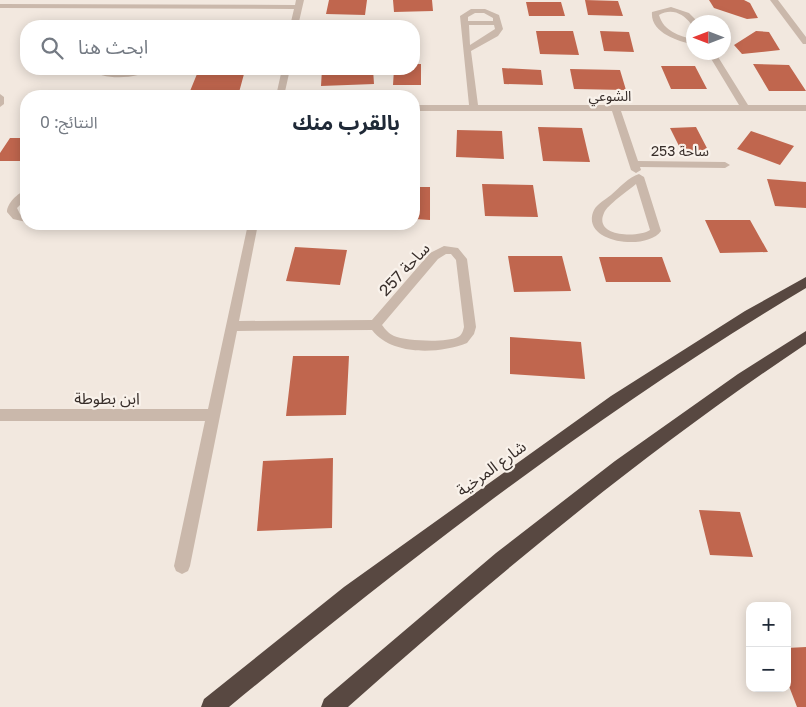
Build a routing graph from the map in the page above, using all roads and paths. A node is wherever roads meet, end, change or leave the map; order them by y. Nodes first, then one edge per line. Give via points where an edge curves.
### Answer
1 (774, 0) edge
2 (299, 3) edge
3 (0, 6) edge
4 (689, 15) edge
5 (295, 20) edge
6 (498, 23) junction
7 (464, 24) junction
8 (686, 40) edge
9 (806, 42) edge
10 (467, 50) junction
11 (716, 60) edge
12 (285, 75) edge
13 (281, 90) edge
14 (0, 97) edge
15 (0, 104) edge
16 (420, 108) edge
17 (474, 108) junction
18 (745, 108) junction
19 (806, 108) edge
20 (616, 109) junction
21 (634, 164) junction
22 (725, 164) dead end
23 (639, 177) junction
24 (20, 199) edge
25 (20, 216) edge
26 (252, 230) edge
27 (806, 282) edge
28 (375, 325) junction
29 (232, 326) junction
30 (806, 337) edge
31 (0, 415) edge
32 (213, 415) junction
33 (182, 566) dead end
34 (212, 707) edge
35 (332, 707) edge

1 - 9 street
2 - 3 street
2 - 5 street
4 - 8 street via 683,11 655,14 664,31
6 - 7 street
6 - 7 street via 490,13 478,11 464,16
6 - 10 street via 498,32
7 - 10 street
10 - 17 street
11 - 18 street
12 - 13 street
14 - 15 street
16 - 17 street, الشوعي
17 - 20 street, الشوعي
18 - 19 street, الشوعي
18 - 20 street, الشوعي
20 - 21 street, ساحة 253
21 - 22 street, ساحة 253
21 - 23 street, ساحة 253
23 - 23 street, ساحة 253 via 656,231 640,237 606,234 599,227 599,210
24 - 25 street via 12,207 12,212
26 - 29 street
27 - 34 highway, شارع المرخية via 750,314 618,401 505,481 351,594
28 - 28 street, ساحة 257 via 434,256 444,250 458,254 463,266 470,327 462,341 453,344 406,344 388,339
28 - 29 street
29 - 32 street
30 - 35 highway via 642,450 452,601
31 - 32 street, ابن بطوطة
32 - 33 street

